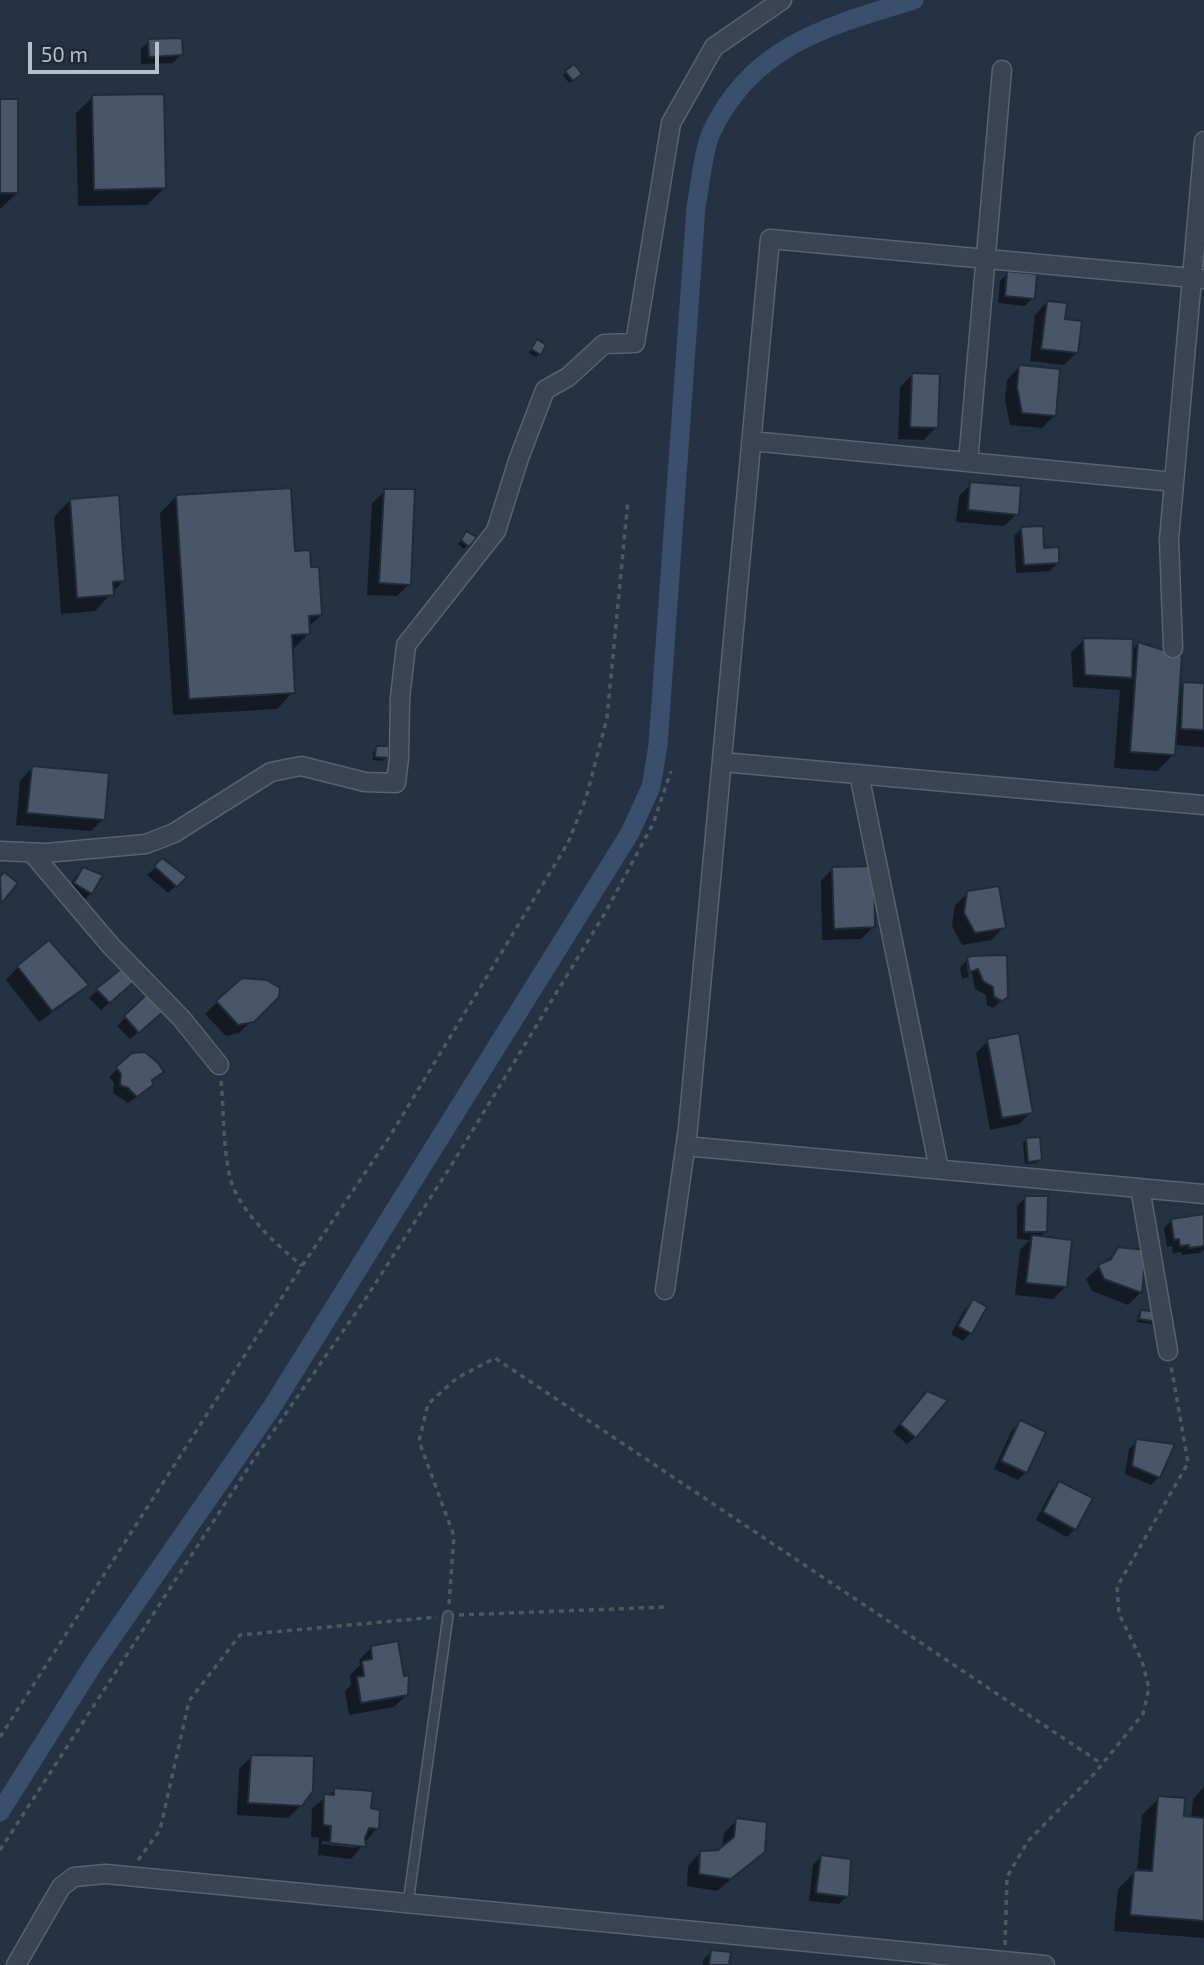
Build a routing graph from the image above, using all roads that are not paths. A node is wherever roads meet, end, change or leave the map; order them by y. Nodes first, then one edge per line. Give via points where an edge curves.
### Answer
1 (782, 0) edge
2 (1002, 70) dead end
3 (1204, 141) edge
4 (986, 259) junction
5 (1198, 278) edge
6 (751, 441) junction
7 (968, 462) junction
8 (1174, 482) junction
9 (1173, 648) dead end
10 (722, 762) junction
11 (859, 774) junction
12 (1204, 805) edge
13 (0, 851) edge
14 (32, 853) junction
15 (219, 1065) road end
16 (685, 1146) junction
17 (939, 1169) junction
18 (1140, 1188) junction
19 (1204, 1194) edge
20 (665, 1290) dead end
21 (1168, 1351) road end
22 (448, 1616) road end
23 (408, 1903) junction
24 (993, 1962) edge
25 (16, 1965) edge
26 (1045, 1965) edge

1 - 14 street via 714,47 671,123 635,343 604,344 568,377 545,390 496,531 406,645 396,783 365,782 301,766 271,772 174,833 146,844
2 - 4 street
3 - 5 street
4 - 5 street
4 - 6 street via 770,239
4 - 7 street
5 - 8 street
6 - 7 street
6 - 10 street
7 - 8 street
8 - 9 street via 1169,540
10 - 11 street
10 - 16 street
11 - 12 street
11 - 17 street
13 - 14 street
14 - 15 street
16 - 17 street
16 - 20 street
17 - 18 street
18 - 19 street
18 - 21 street
22 - 23 lane
23 - 24 street
23 - 25 street via 90,1874 74,1877 61,1887
24 - 26 street

